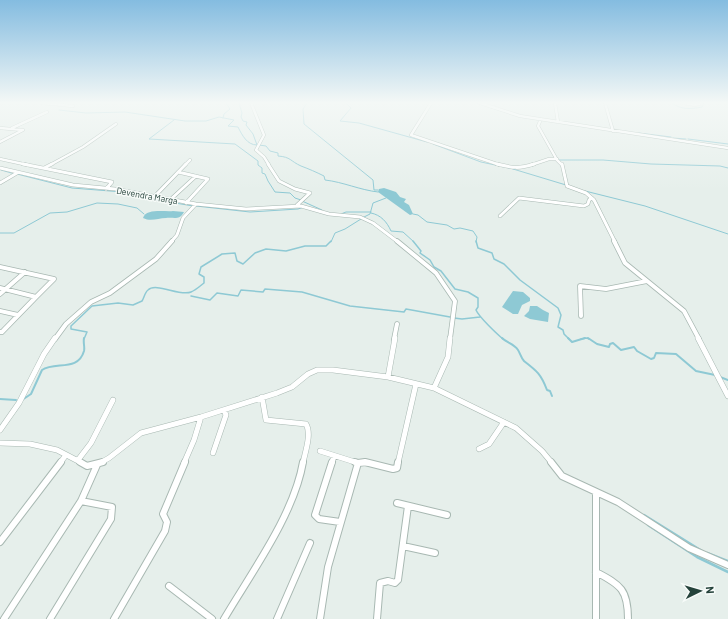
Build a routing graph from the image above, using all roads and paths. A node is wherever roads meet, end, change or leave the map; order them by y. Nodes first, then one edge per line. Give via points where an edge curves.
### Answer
1 (19, 132) edge
2 (105, 132) edge
3 (263, 132) edge
4 (413, 132) edge
5 (541, 132) edge
6 (619, 132) edge
7 (0, 142) edge
8 (728, 148) edge
9 (0, 159) edge
10 (557, 159) junction
11 (190, 160) dead end
12 (0, 168) edge
13 (44, 168) junction
14 (178, 172) junction
15 (17, 173) junction
16 (196, 176) junction
17 (0, 183) edge
18 (106, 189) junction
19 (154, 197) junction
20 (592, 198) junction
21 (170, 200) junction
22 (186, 203) junction
23 (196, 204) junction
24 (297, 205) junction
25 (500, 216) dead end
26 (0, 266) edge
27 (25, 272) junction
28 (647, 281) junction
29 (0, 288) edge
30 (5, 290) junction
31 (0, 294) edge
32 (36, 297) junction
33 (0, 310) edge
34 (18, 315) junction
35 (581, 316) dead end
36 (397, 324) dead end
37 (0, 332) edge
38 (388, 377) junction
39 (416, 384) junction
40 (434, 388) junction
41 (728, 396) edge
42 (262, 397) junction
43 (113, 400) dead end
44 (224, 410) junction
45 (201, 417) junction
46 (504, 422) junction
47 (0, 430) edge
48 (0, 443) edge
49 (320, 450) dead end
50 (479, 450) dead end
51 (213, 453) dead end
52 (66, 455) junction
53 (334, 456) junction
54 (78, 460) junction
55 (358, 463) junction
56 (97, 465) junction
57 (596, 492) junction
58 (81, 500) junction
59 (397, 503) dead end
60 (408, 506) junction
61 (447, 515) dead end
62 (340, 522) junction
63 (0, 542) edge
64 (310, 542) dead end
65 (402, 546) junction
66 (435, 553) dead end
67 (728, 565) edge
68 (596, 572) junction
69 (169, 586) dead end
70 (4, 619) edge
71 (50, 619) edge
72 (114, 619) edge
73 (212, 619) edge
74 (224, 619) edge
75 (277, 619) edge
76 (320, 619) edge
77 (377, 619) edge
78 (596, 619) edge
79 (628, 619) edge

1 - 7 street
2 - 13 street
3 - 24 street via 264,135 256,150 264,157 280,181 310,194
4 - 10 street via 411,136 511,168
5 - 10 street
6 - 8 street
9 - 13 street
10 - 20 street via 562,164 567,186
11 - 14 street
12 - 15 street, Devendra Marga
13 - 18 street via 112,182
14 - 16 street
14 - 19 street
15 - 17 street
15 - 18 street, Devendra Marga
16 - 21 street
16 - 22 street via 208,179
18 - 19 street, Devendra Marga
19 - 21 street, Devendra Marga
20 - 25 street via 584,206 519,198
20 - 28 street via 597,203 625,263
21 - 22 street, Devendra Marga
22 - 23 street, Devendra Marga
23 - 24 street, Devendra Marga via 246,209
23 - 47 street via 180,223 178,233 156,259 110,293 91,302 66,324 44,354 19,403
24 - 40 street via 333,215 360,217 373,223 439,277 453,298 454,310 448,357
26 - 27 street
27 - 30 street
27 - 32 street via 54,279
28 - 35 street via 606,289 580,286
28 - 41 street via 684,311
29 - 30 street
30 - 31 street
30 - 32 street
32 - 34 street
33 - 34 street
34 - 37 street
36 - 38 street
38 - 39 street
38 - 42 street via 317,370 292,387
39 - 40 street
39 - 55 street via 397,468
40 - 46 street
42 - 44 street
42 - 74 street via 266,420 306,424 309,432 307,447 284,514
43 - 54 street via 91,443
44 - 45 street
44 - 51 street via 226,415
45 - 56 street via 141,433 116,454
45 - 72 street via 165,508 164,514 168,523 165,531
46 - 50 street via 491,438 490,444
46 - 57 street via 542,451 562,476
48 - 52 street via 30,444 57,450
49 - 53 street
52 - 54 street
52 - 63 street
53 - 55 street
53 - 62 street via 315,515 319,519
54 - 56 street via 88,466
55 - 62 street
56 - 58 street
57 - 67 street via 618,502 689,548
57 - 68 street
58 - 70 street
58 - 71 street via 112,507 110,519
59 - 60 street
60 - 61 street
60 - 65 street
62 - 76 street via 328,567
64 - 75 street
65 - 66 street
65 - 77 street via 398,580 395,583 380,583
68 - 78 street
68 - 79 street via 621,586 626,592
69 - 73 street

